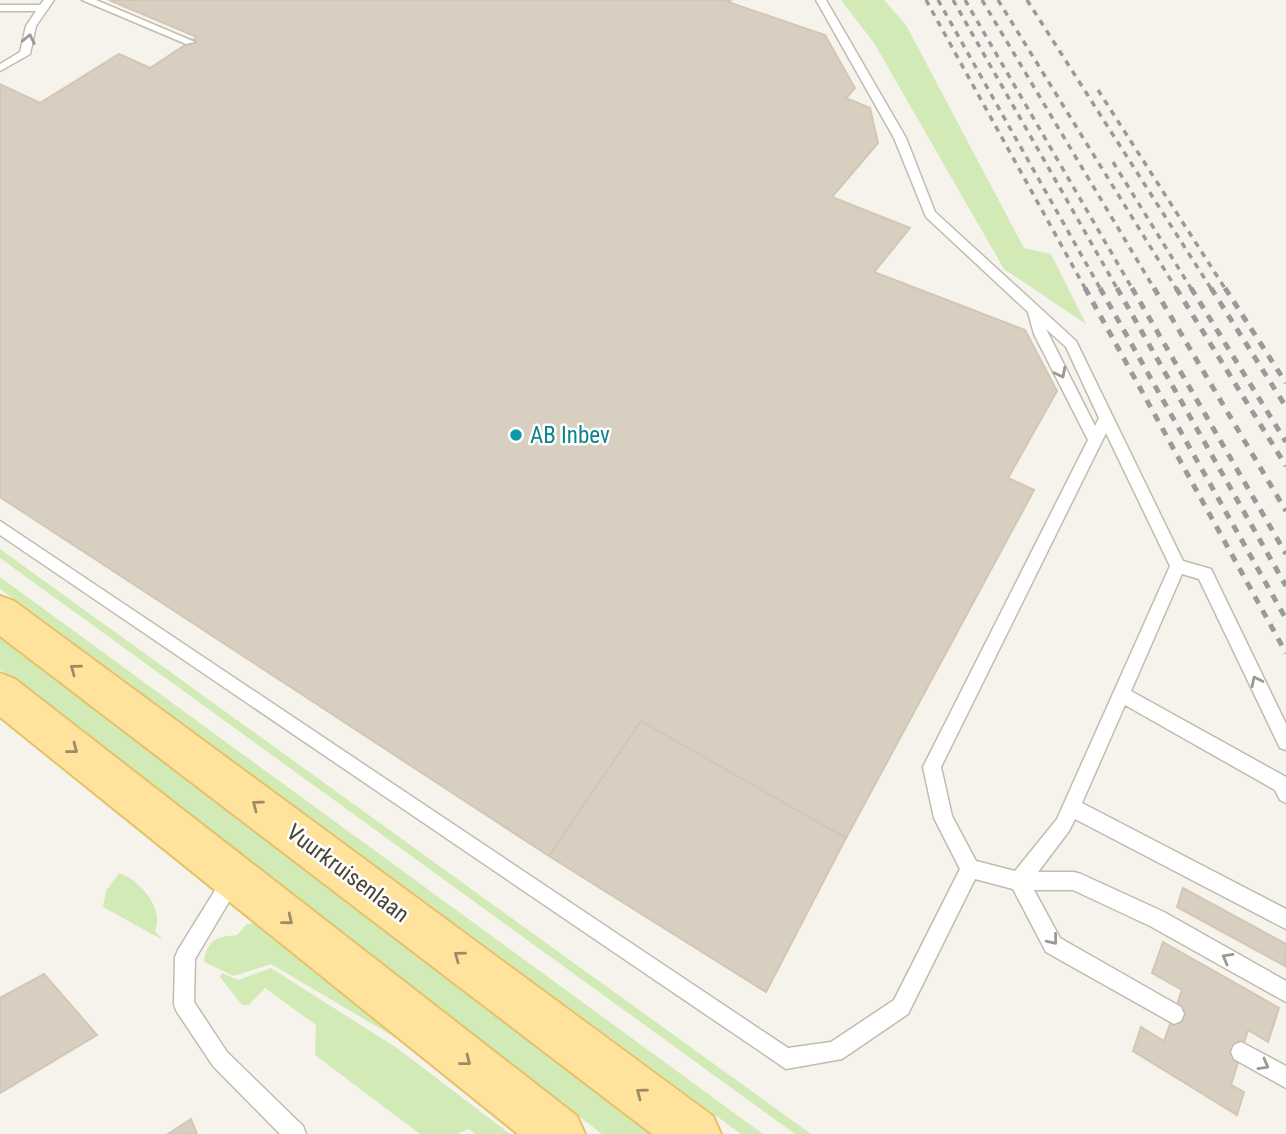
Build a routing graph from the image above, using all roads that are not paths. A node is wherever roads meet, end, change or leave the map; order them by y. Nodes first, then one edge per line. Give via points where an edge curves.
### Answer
1 (87, 0) edge
2 (821, 0) edge
3 (47, 4) edge
4 (0, 8) edge
5 (190, 42) dead end
6 (0, 68) edge
7 (1034, 310) junction
8 (1107, 417) junction
9 (1096, 440) junction
10 (0, 527) edge
11 (1178, 566) junction
12 (0, 613) edge
13 (0, 692) edge
14 (1121, 694) junction
15 (1286, 742) edge
16 (1286, 794) edge
17 (1071, 807) junction
18 (970, 869) junction
19 (235, 877) junction
20 (1019, 881) junction
21 (1286, 919) edge
22 (1286, 992) edge
23 (1174, 1014) dead end
24 (1241, 1052) dead end
25 (1286, 1078) edge
26 (295, 1134) edge
27 (559, 1134) edge
28 (695, 1134) edge

1 - 5 lane
2 - 7 lane via 900,138 930,214
3 - 4 lane
6 -> 3 lane via 25,54 32,26
7 - 8 lane via 1071,344
7 -> 9 lane via 1041,334
8 - 9 lane
8 - 11 lane
9 - 18 lane via 932,767 943,818
10 - 18 lane via 786,1059 835,1052 901,1007
11 - 14 lane
15 -> 11 lane via 1205,574
28 -> 12 main road, Vuurkruisenlaan
13 -> 19 main road
14 - 16 lane via 1282,784
14 - 17 lane
17 - 20 lane via 1063,825
17 - 21 lane
18 - 20 lane
19 - 26 lane via 185,957 184,1005 220,1059
19 -> 27 main road
22 -> 20 lane via 1157,919 1074,881
20 -> 23 lane via 1053,945
24 -> 25 lane

